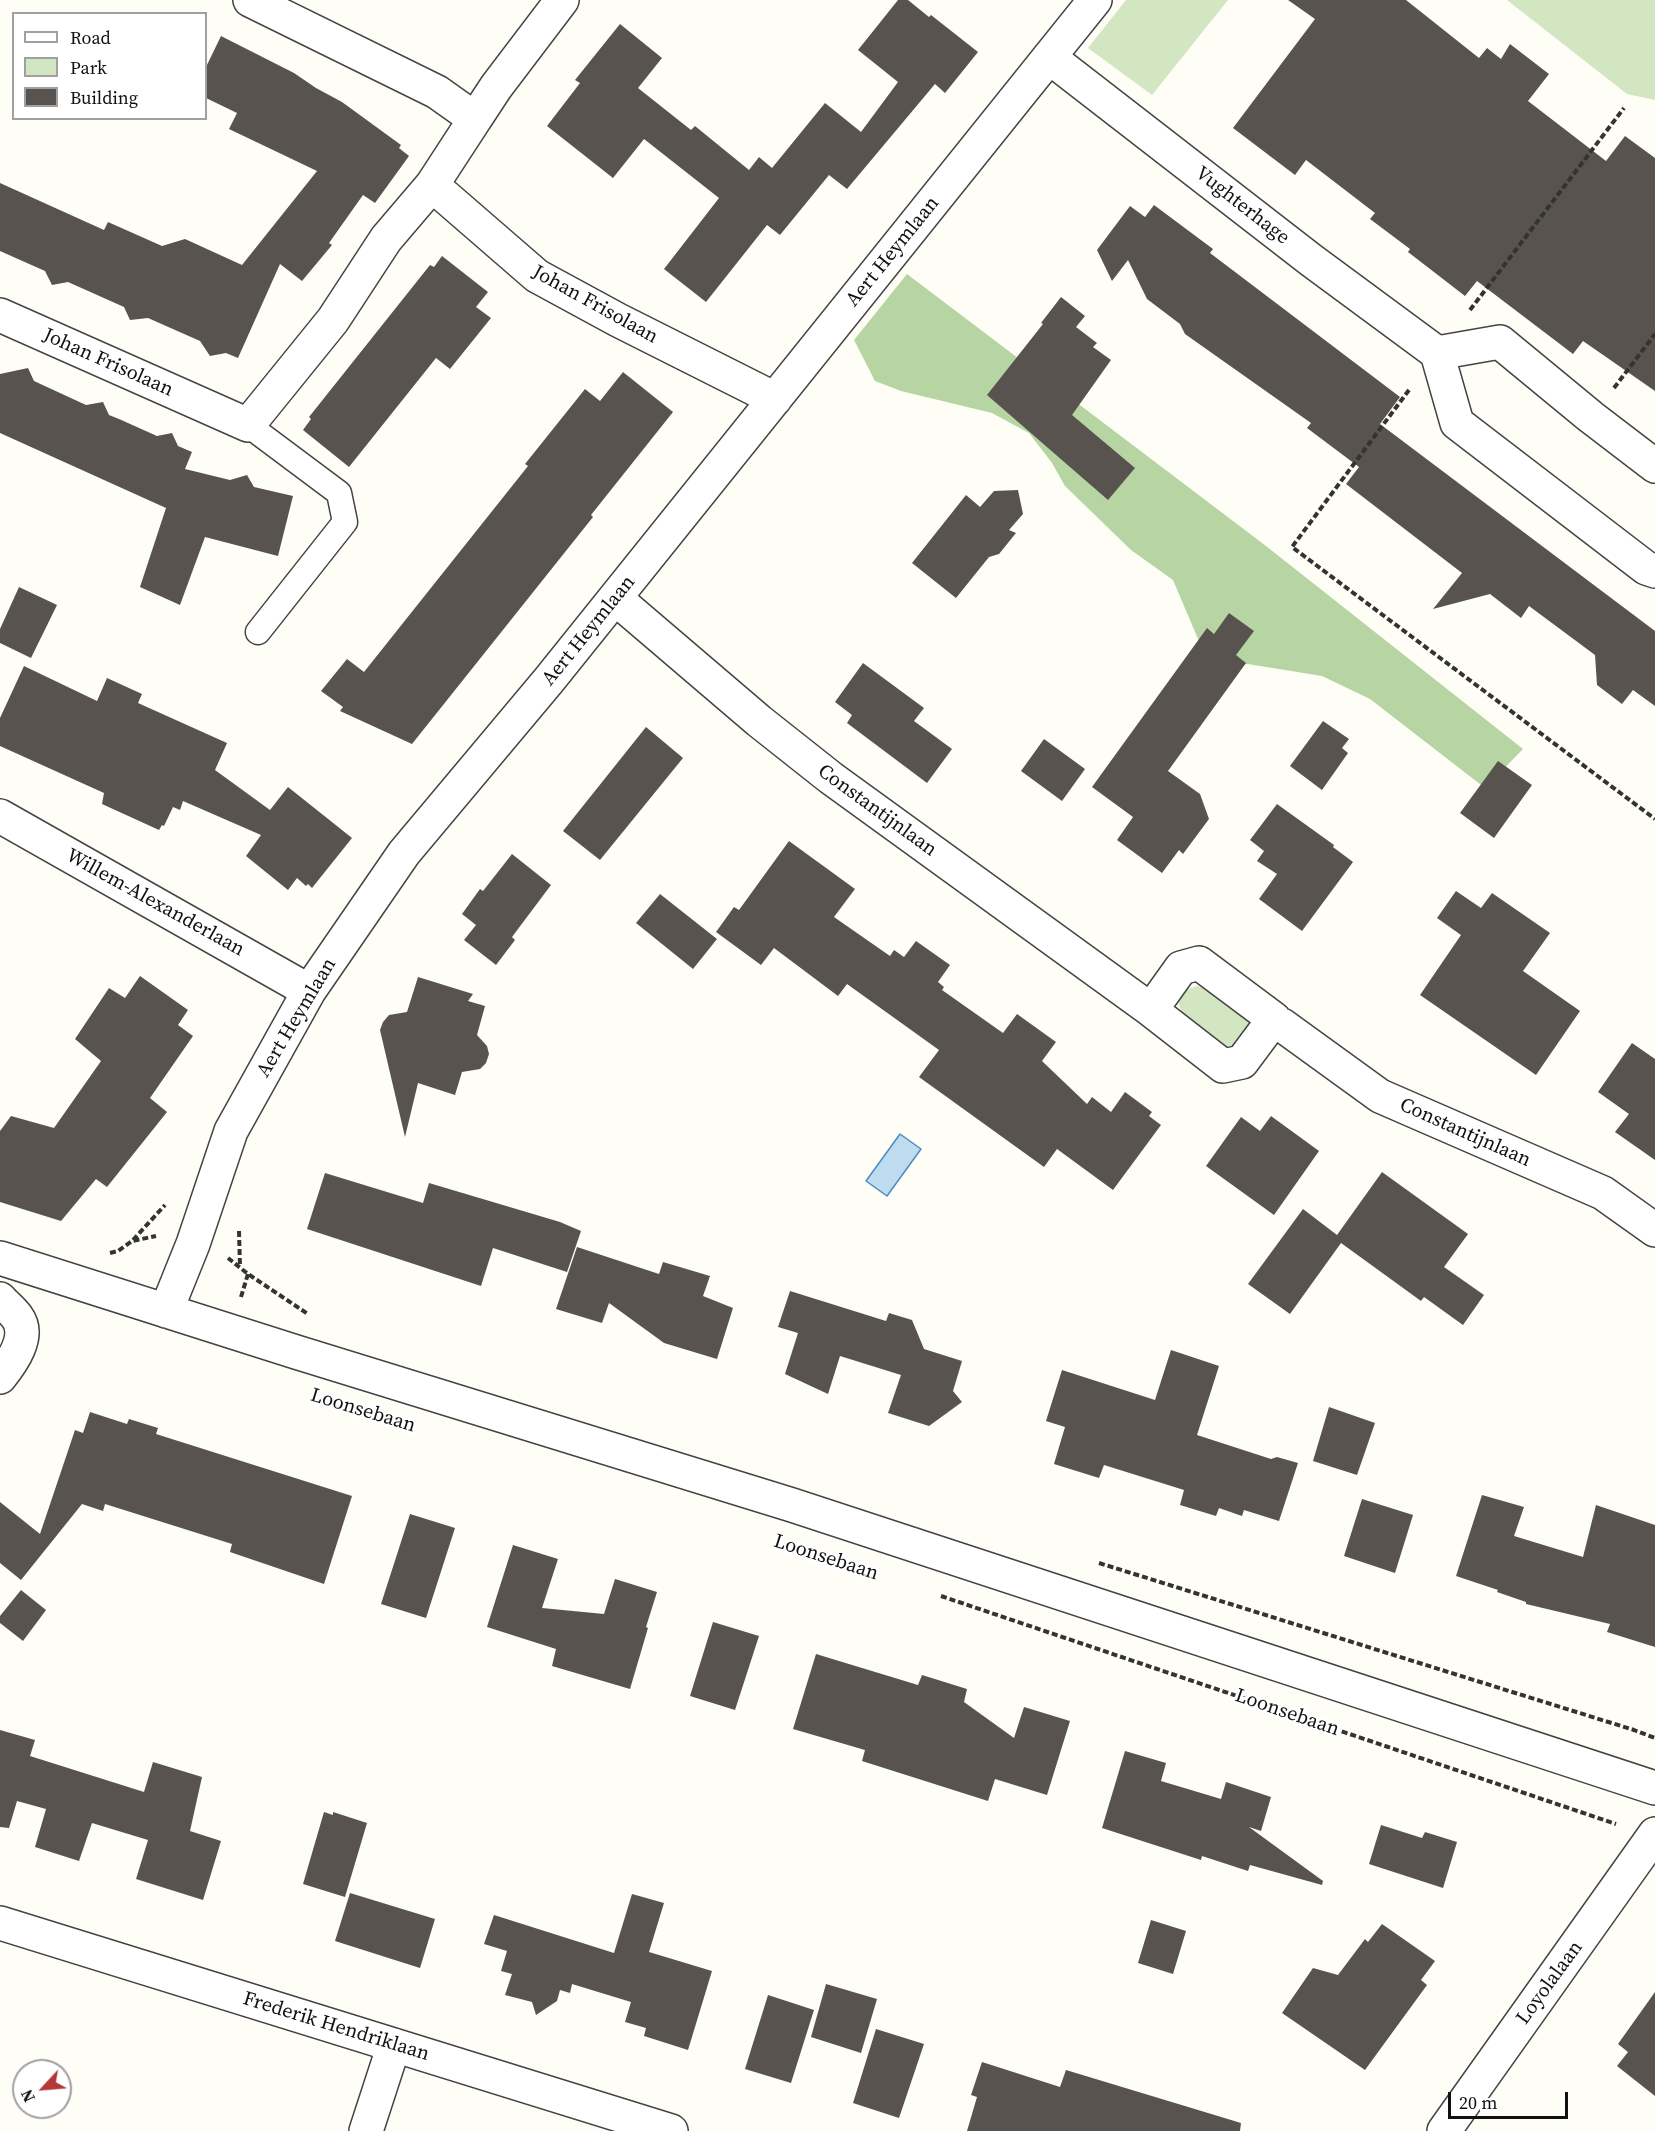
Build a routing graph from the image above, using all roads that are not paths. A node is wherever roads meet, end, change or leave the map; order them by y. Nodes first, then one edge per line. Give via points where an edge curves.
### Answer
1 (250, 0) edge
2 (562, 0) edge
3 (1095, 0) edge
4 (1048, 57) junction
5 (475, 119) junction
6 (432, 185) junction
7 (0, 315) edge
8 (1437, 353) junction
9 (775, 399) junction
10 (248, 425) junction
11 (1655, 466) edge
12 (1655, 571) edge
13 (615, 598) junction
14 (258, 632) dead end
15 (0, 816) edge
16 (309, 991) junction
17 (1151, 1010) dead end
18 (1282, 1025) dead end
19 (1655, 1230) edge
20 (0, 1258) edge
21 (9, 1309) edge
22 (166, 1311) junction
23 (0, 1377) edge
24 (1655, 1788) edge
25 (1654, 1835) edge
26 (0, 1923) edge
27 (394, 2045) junction
28 (366, 2131) edge
29 (671, 2131) edge
30 (1444, 2131) edge

1 - 5 street via 437,92
2 - 5 street
3 - 4 street, Aert Heymlaan
4 - 8 street, Vughterhage
4 - 9 street, Aert Heymlaan
5 - 6 street
6 - 9 street, Johan Frisolaan via 537,276
6 - 10 street via 386,239 333,320
7 - 10 street, Johan Frisolaan
8 - 11 street via 1500,342
8 - 12 street via 1457,423
9 - 13 street, Aert Heymlaan
10 - 14 lane, Johan Frisolaan via 339,493 345,522
13 - 16 street, Aert Heymlaan via 404,853
13 - 17 street, Constantijnlaan via 831,778
15 - 16 street, Willem-Alexanderlaan
16 - 22 street, Aert Heymlaan via 231,1131
18 - 19 street, Constantijnlaan via 1380,1096 1603,1193
20 - 22 street, Loonsebaan
21 - 23 street via 21,1335 18,1351
22 - 24 street, Loonsebaan via 803,1509
25 - 30 street, Loyolalaan
26 - 27 street, Frederik Hendriklaan
27 - 28 street
27 - 29 street, Frederik Hendriklaan

